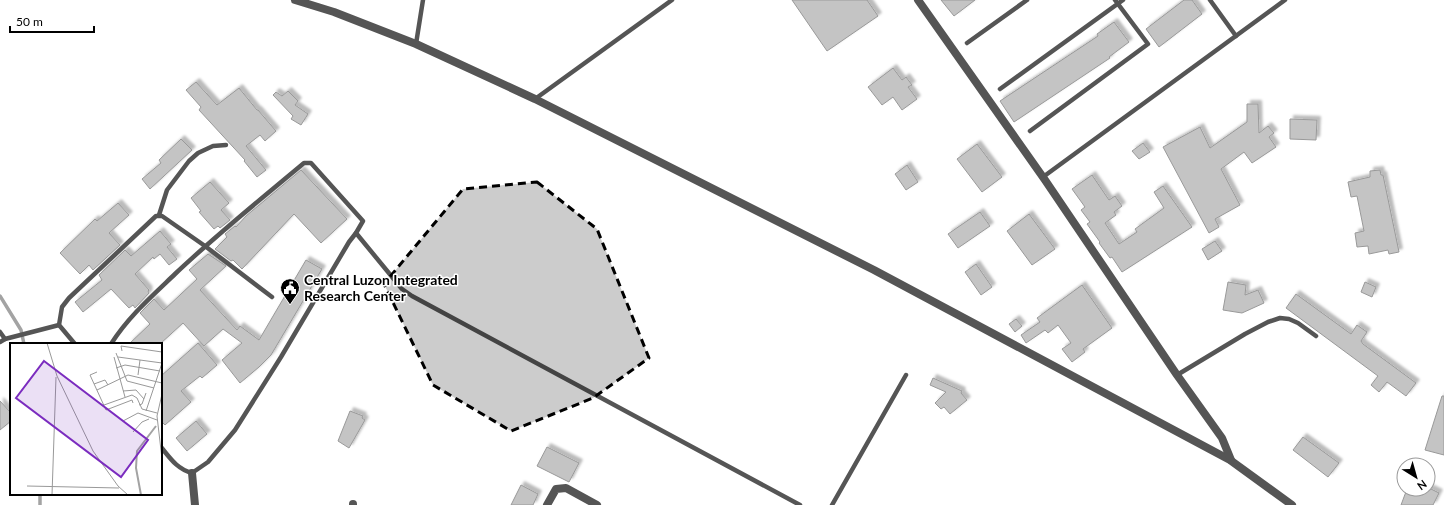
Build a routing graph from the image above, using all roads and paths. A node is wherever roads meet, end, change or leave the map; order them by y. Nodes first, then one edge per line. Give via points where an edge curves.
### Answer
1 (295, 0) edge
2 (423, 0) edge
3 (672, 0) edge
4 (918, 0) edge
5 (1028, 0) edge
6 (1123, 0) edge
7 (1210, 0) edge
8 (1285, 0) edge
9 (1117, 2) edge
10 (1236, 36) junction
11 (967, 43) dead end
12 (416, 44) junction
13 (1000, 89) dead end
14 (535, 99) junction
15 (1030, 131) dead end
16 (226, 146) dead end
17 (1043, 177) junction
18 (159, 216) junction
19 (356, 234) junction
20 (205, 246) junction
21 (272, 297) dead end
22 (59, 325) junction
23 (0, 332) edge
24 (1316, 336) dead end
25 (2, 340) edge
26 (74, 343) edge
27 (112, 343) edge
28 (906, 375) dead end
29 (1177, 375) junction
30 (162, 448) edge
31 (1231, 460) junction
32 (192, 473) junction
33 (195, 505) edge
34 (546, 505) edge
35 (597, 505) edge
36 (800, 505) edge
37 (832, 505) edge
38 (1292, 505) edge

1 - 12 street via 334,12
2 - 12 lane
3 - 14 lane
4 - 17 street
5 - 11 lane
6 - 9 lane
7 - 10 lane
8 - 10 lane
9 - 13 lane
9 - 15 lane via 1148,44
10 - 17 lane
12 - 14 street
14 - 31 street via 874,270
16 - 18 lane via 212,146 189,161 167,190
17 - 29 street
18 - 20 lane
18 - 22 lane via 156,216 69,298 62,307
19 - 20 lane via 363,221 308,162
19 - 32 lane via 235,430 208,462
19 - 36 lane via 402,289
20 - 21 lane
20 - 27 lane via 146,300
22 - 25 lane
22 - 26 lane
23 - 25 lane
24 - 29 lane via 1298,323 1280,318 1245,334
28 - 37 lane
29 - 31 street via 1222,438
30 - 32 lane via 177,466
31 - 38 street
32 - 33 street
34 - 35 street via 556,489 566,488

